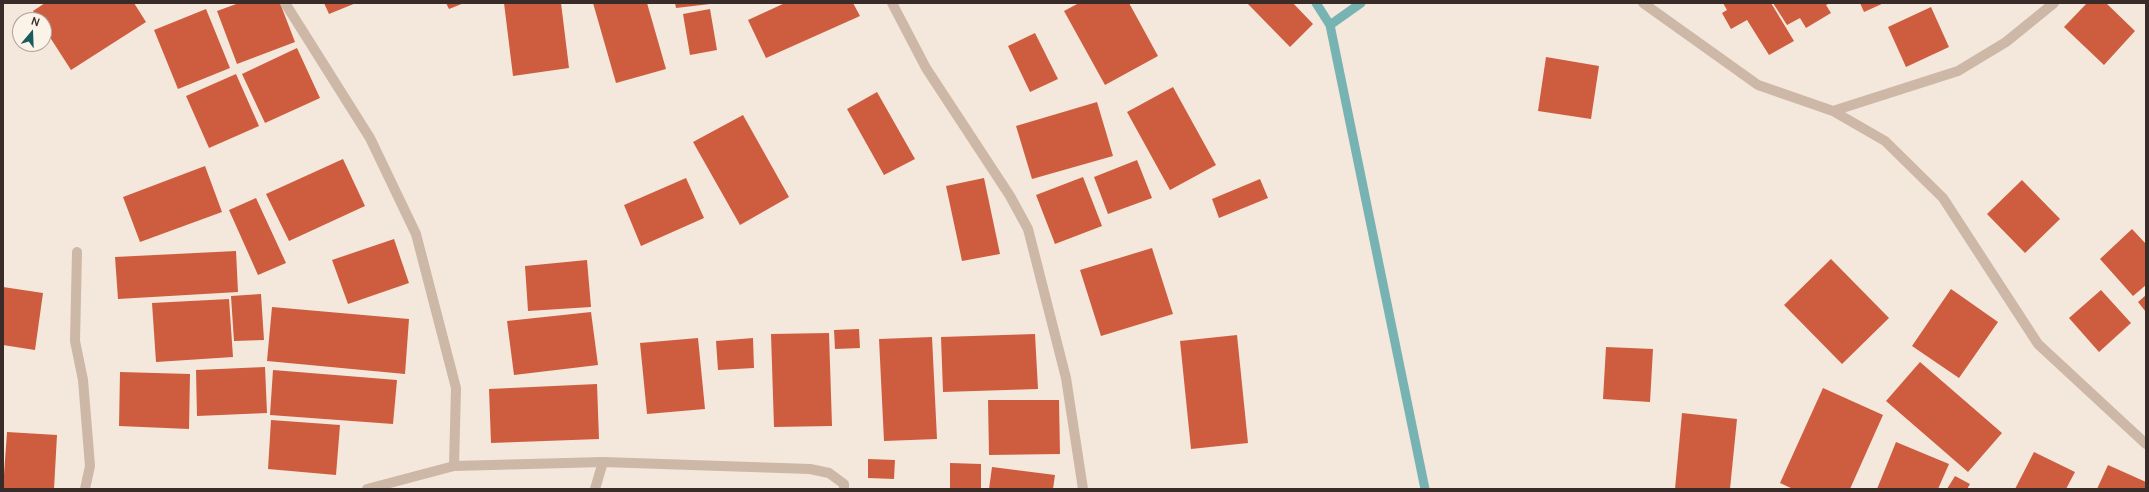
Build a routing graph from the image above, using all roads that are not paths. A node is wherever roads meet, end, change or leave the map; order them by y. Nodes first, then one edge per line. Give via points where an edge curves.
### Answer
1 (285, 3) edge
2 (892, 3) edge
3 (1643, 3) edge
4 (2054, 3) edge
5 (1833, 111) junction
6 (77, 252) dead end
7 (2146, 444) edge
8 (603, 462) junction
9 (454, 466) junction
10 (85, 489) edge
11 (368, 489) edge
12 (595, 489) edge
13 (844, 489) edge
14 (1083, 489) edge

1 - 9 street via 370,138 416,234 456,388
2 - 14 street via 926,68 1010,196 1028,229 1066,378
3 - 5 street via 1758,85
4 - 5 street via 2006,42 1958,71
5 - 7 street via 1884,141 1943,198 2038,344
6 - 10 street via 75,341 83,380 90,466
8 - 9 street
8 - 12 street
8 - 13 street via 810,469 829,473 844,484
9 - 11 street

